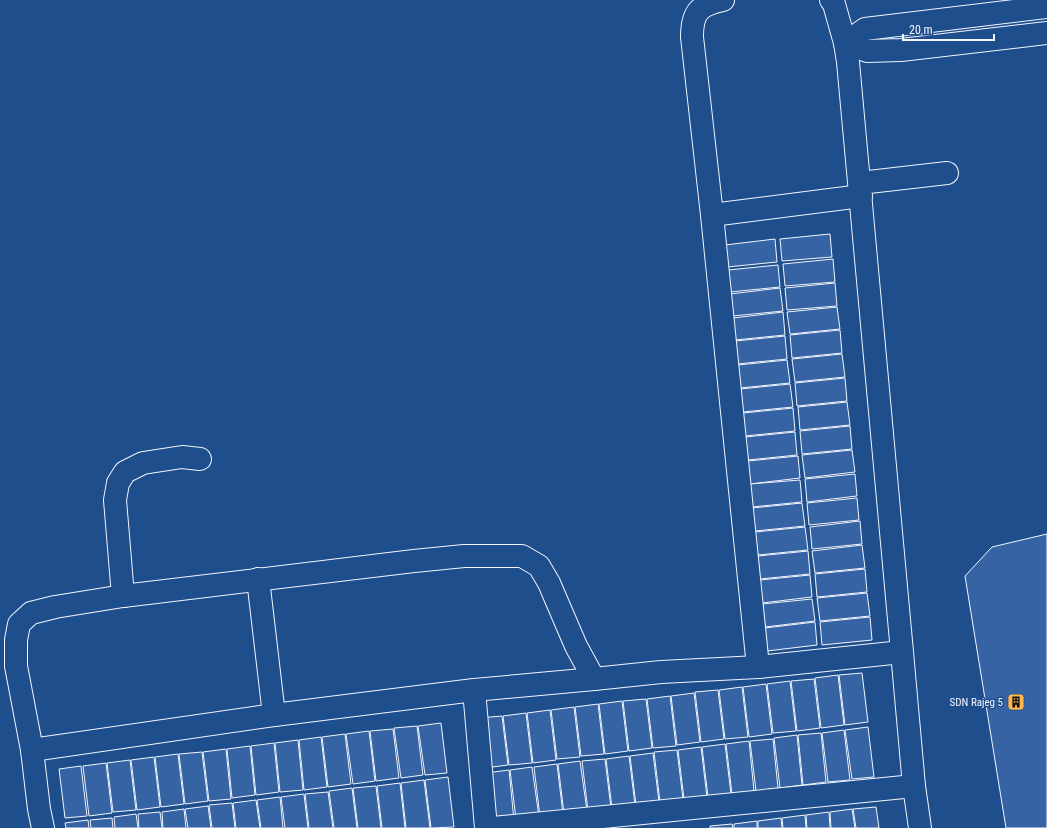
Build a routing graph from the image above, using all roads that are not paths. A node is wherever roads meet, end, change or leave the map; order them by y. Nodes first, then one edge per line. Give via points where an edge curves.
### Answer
1 (723, 0) edge
2 (831, 0) edge
3 (1047, 7) edge
4 (1047, 33) edge
5 (845, 43) junction
6 (947, 174) dead end
7 (860, 189) junction
8 (712, 215) junction
9 (200, 459) dead end
10 (258, 579) junction
11 (123, 596) junction
12 (902, 652) junction
13 (758, 667) junction
14 (594, 679) junction
15 (474, 690) junction
16 (274, 715) junction
17 (32, 750) junction
18 (914, 786) junction
19 (43, 828) edge
20 (486, 828) edge
21 (493, 828) edge
22 (920, 828) edge

1 - 8 street via 708,4 700,10 693,18 692,27
2 - 5 street
3 - 5 street via 865,29
4 - 5 street via 901,50 867,51
5 - 7 street
6 - 7 street
7 - 8 street
7 - 12 street
8 - 13 street
9 - 11 street via 182,457 143,462 125,472 118,483 115,500
10 - 11 street
10 - 14 street via 464,556 522,556 539,566 549,583 576,646
10 - 16 street
11 - 17 street via 31,613 19,624 16,666
12 - 13 street
12 - 18 street
13 - 14 street via 661,672
14 - 15 street
15 - 16 street
15 - 20 street
16 - 17 street
17 - 19 street
18 - 21 street
18 - 22 street

